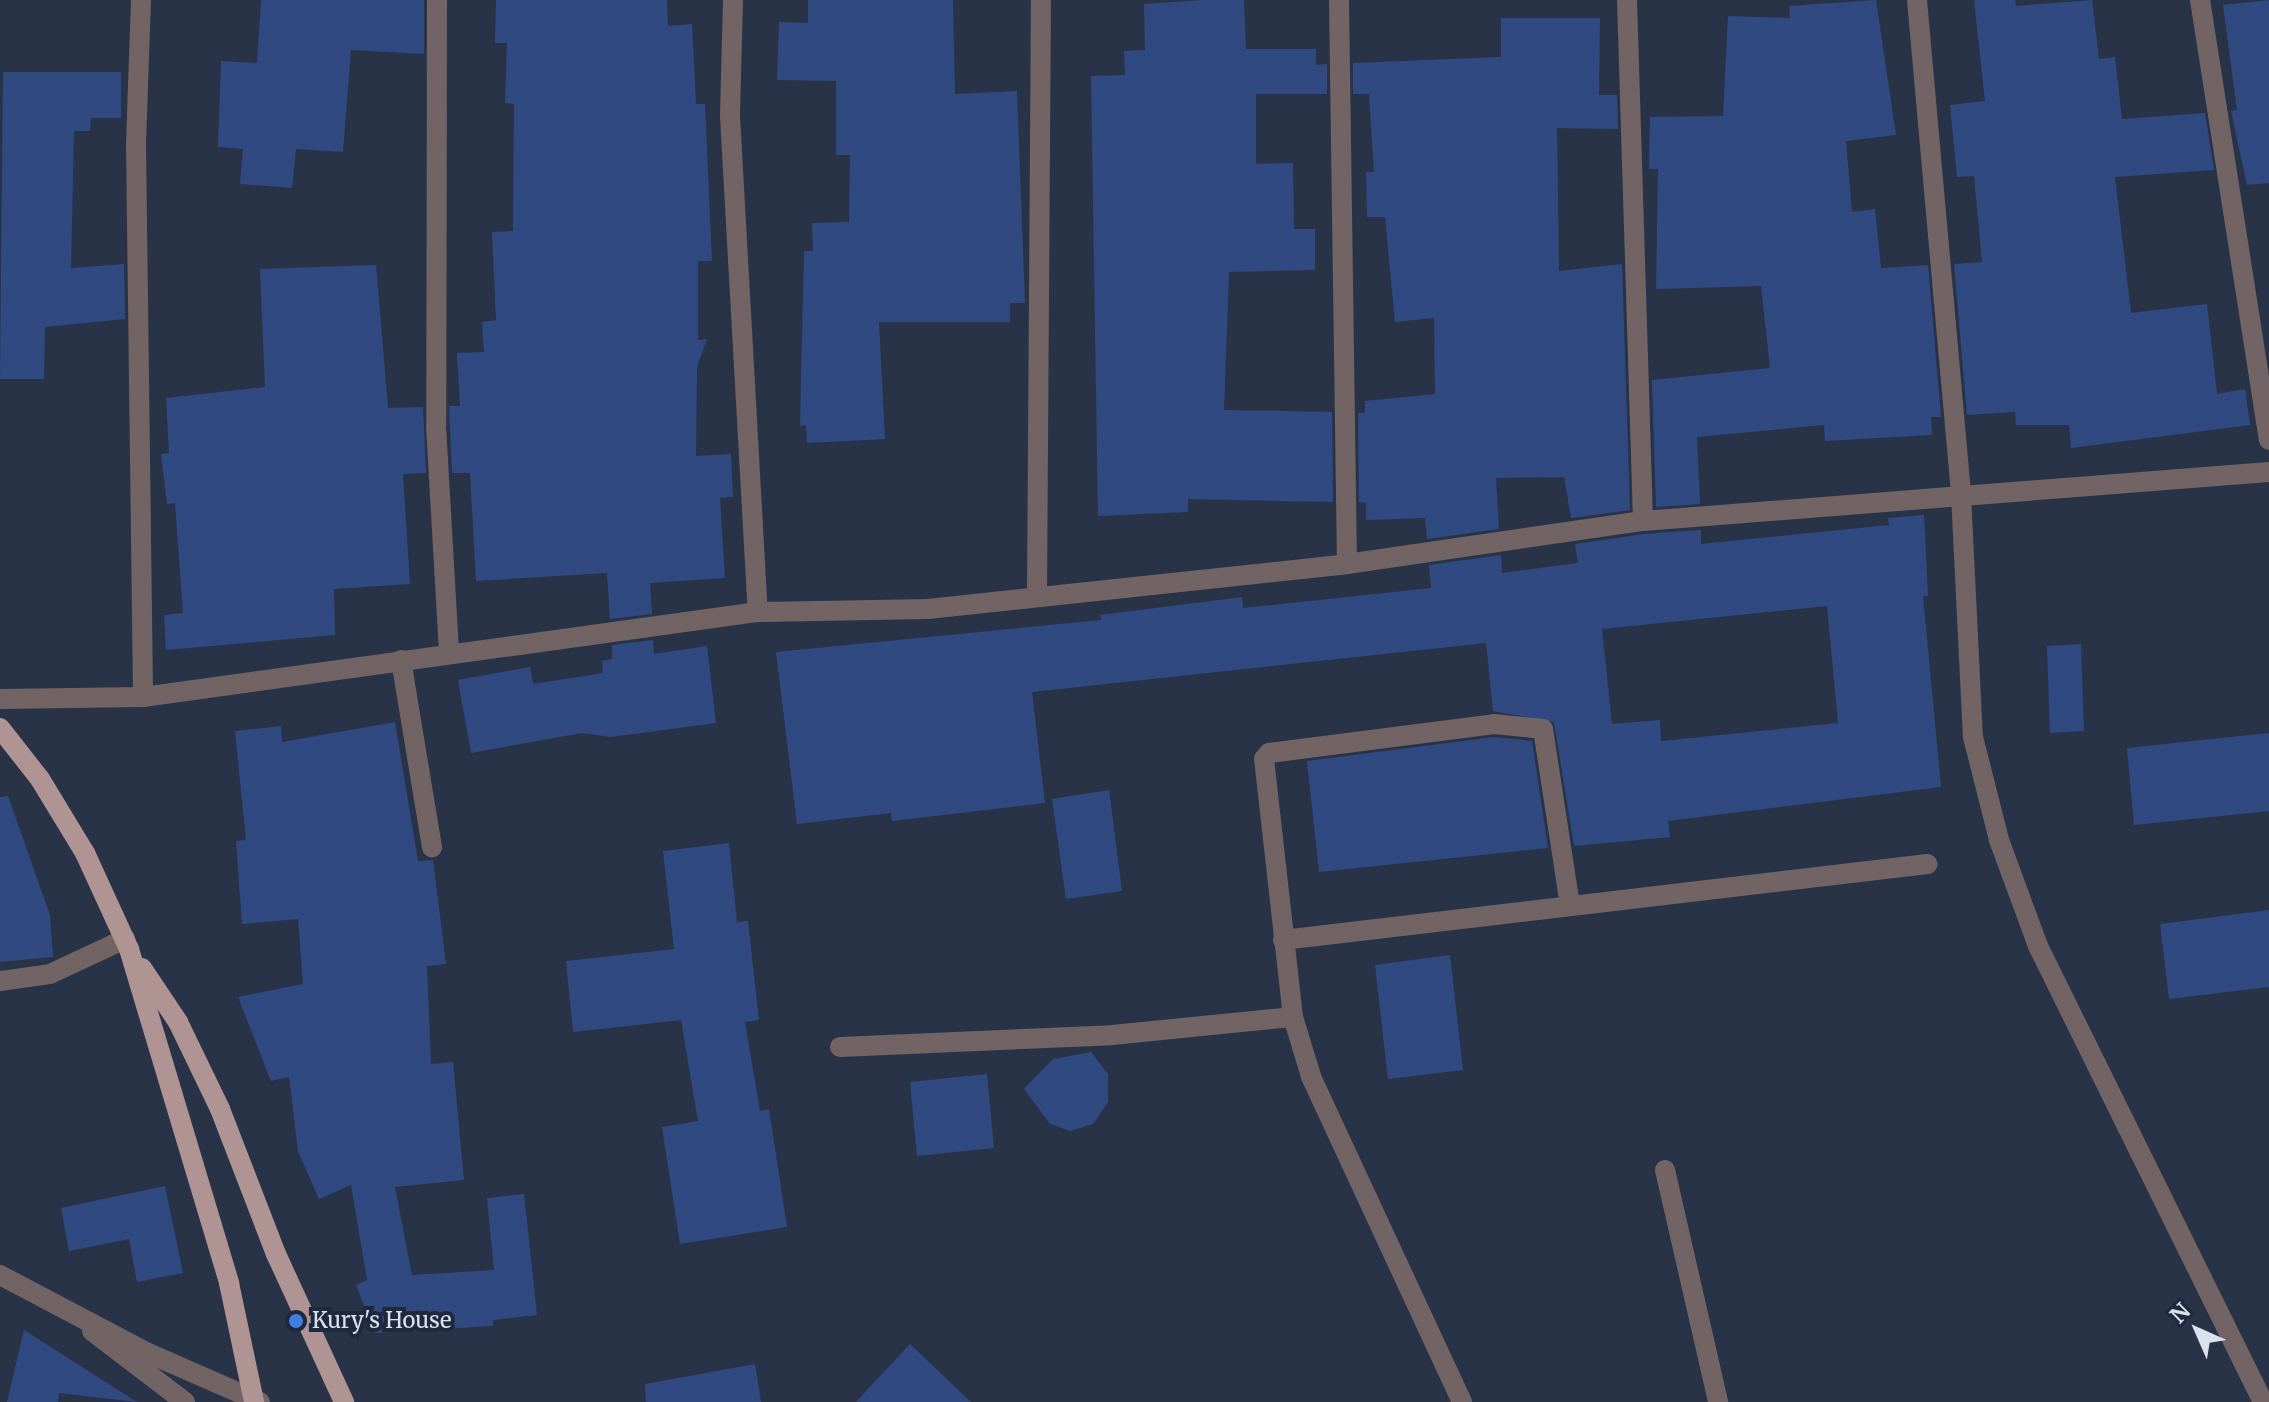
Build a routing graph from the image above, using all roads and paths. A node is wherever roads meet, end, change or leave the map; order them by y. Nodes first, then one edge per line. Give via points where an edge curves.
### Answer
1 (141, 0) edge
2 (437, 0) edge
3 (733, 0) edge
4 (1041, 0) edge
5 (1339, 0) edge
6 (1627, 0) edge
7 (1917, 0) edge
8 (2200, 0) edge
9 (2269, 440) edge
10 (2269, 472) edge
11 (1961, 494) junction
12 (1643, 521) junction
13 (1347, 564) junction
14 (1037, 596) junction
15 (758, 612) junction
16 (449, 653) junction
17 (401, 660) junction
18 (143, 697) junction
19 (0, 699) edge
20 (0, 728) edge
21 (432, 847) dead end
22 (1928, 864) dead end
23 (1570, 906) junction
24 (1283, 940) junction
25 (127, 944) junction
26 (0, 981) edge
27 (1293, 1017) junction
28 (840, 1047) dead end
29 (1665, 1170) dead end
30 (0, 1275) edge
31 (75, 1314) junction
32 (1714, 1400) edge
33 (256, 1401) edge
34 (185, 1402) edge
35 (344, 1402) edge
36 (1462, 1402) edge
37 (2263, 1402) edge

1 - 18 street via 136,144
2 - 16 street via 436,426
3 - 15 street via 730,116
4 - 14 street
5 - 13 street
6 - 12 street
7 - 11 street
8 - 9 street
10 - 11 street
11 - 12 street
11 - 37 street via 1973,737 1999,840 2038,946
12 - 13 street
13 - 14 street
14 - 15 street via 928,609
15 - 16 street
16 - 17 street
17 - 18 street
17 - 21 street
18 - 19 street
20 - 25 main road via 40,779 85,853
22 - 23 street
23 - 24 street
23 - 24 street via 1548,738 1533,725 1494,724 1269,753 1263,766
24 - 27 street
25 - 26 street via 50,974
25 - 33 main road via 229,1283
25 - 35 main road via 178,1022 220,1109 276,1254
27 - 28 street via 1112,1035
27 - 36 street via 1311,1076
29 - 32 street
30 - 31 street
31 - 33 street
31 - 34 street via 112,1351

